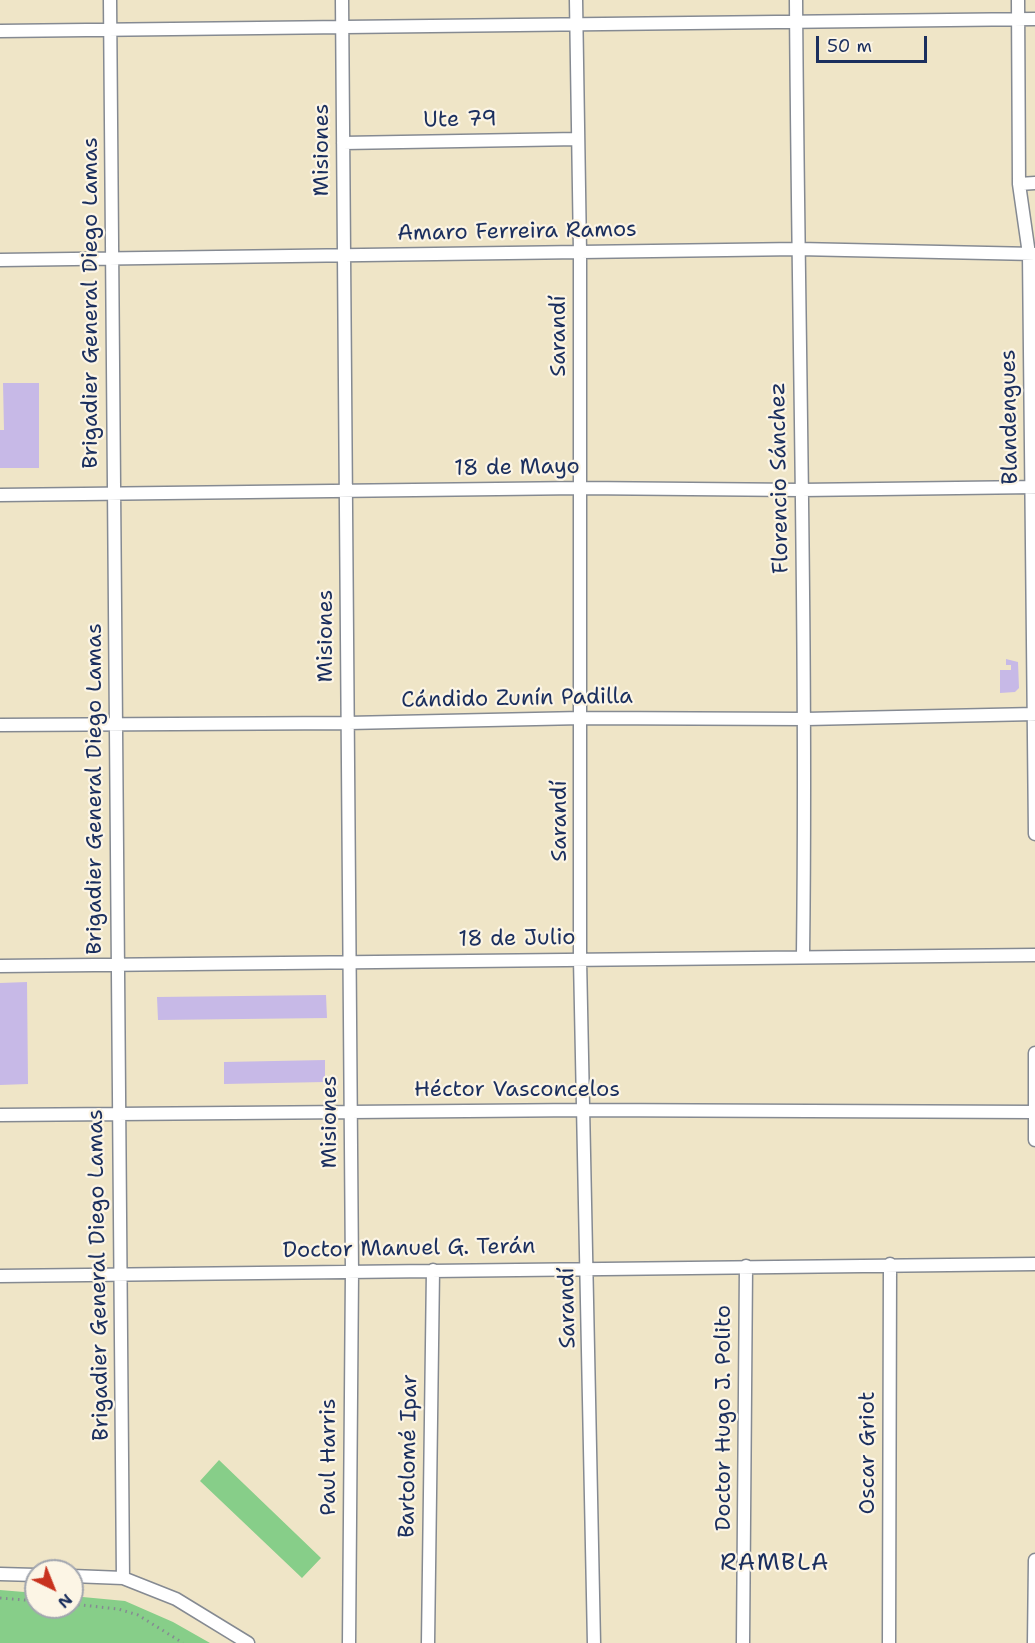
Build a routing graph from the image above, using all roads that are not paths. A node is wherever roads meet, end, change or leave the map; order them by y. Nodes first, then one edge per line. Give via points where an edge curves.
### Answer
1 (110, 0) edge
2 (342, 0) edge
3 (576, 0) edge
4 (796, 0) edge
5 (1018, 0) edge
6 (1018, 19) junction
7 (1035, 19) edge
8 (796, 22) junction
9 (576, 25) junction
10 (342, 27) junction
11 (110, 30) junction
12 (0, 31) edge
13 (578, 139) junction
14 (343, 143) junction
15 (1035, 183) edge
16 (1020, 184) junction
17 (798, 249) junction
18 (580, 252) junction
19 (1032, 254) edge
20 (344, 256) junction
21 (112, 258) junction
22 (0, 260) edge
23 (1034, 487) edge
24 (580, 488) junction
25 (801, 490) junction
26 (346, 491) junction
27 (113, 494) junction
28 (0, 495) edge
29 (1034, 714) edge
30 (582, 718) junction
31 (806, 719) junction
32 (115, 723) junction
33 (348, 723) junction
34 (0, 725) edge
35 (1035, 834) edge
36 (1035, 955) edge
37 (803, 956) junction
38 (580, 959) junction
39 (350, 962) junction
40 (117, 964) junction
41 (0, 966) edge
42 (1035, 1053) edge
43 (583, 1110) junction
44 (351, 1112) junction
45 (1034, 1112) edge
46 (118, 1114) junction
47 (0, 1115) edge
48 (1035, 1140) edge
49 (890, 1264) junction
50 (1035, 1264) edge
51 (746, 1266) junction
52 (588, 1268) junction
53 (433, 1270) junction
54 (352, 1271) junction
55 (120, 1274) junction
56 (0, 1276) edge
57 (1035, 1560) edge
58 (0, 1574) edge
59 (24, 1575) edge
60 (84, 1576) edge
61 (123, 1578) junction
62 (248, 1643) edge
63 (349, 1643) edge
64 (428, 1643) edge
65 (594, 1643) edge
66 (743, 1643) edge
67 (889, 1643) edge
68 (1034, 1643) edge

1 - 11 street, Brigadier General Diego Lamas
2 - 10 street, Misiones
3 - 9 street, Sarandí
4 - 8 street, Florencio Sánchez
5 - 6 street, Blandengues
6 - 7 street
6 - 8 street
6 - 16 street, Blandengues
8 - 9 street
8 - 17 street, Florencio Sánchez
9 - 10 street
9 - 13 street, Sarandí
10 - 11 street
10 - 14 street, Misiones
11 - 12 street
11 - 21 street, Brigadier General Diego Lamas
13 - 14 street, Ute 79
13 - 18 street, Sarandí
14 - 20 street, Misiones
15 - 16 street
16 - 19 street, Blandengues
17 - 18 street, Amaro Ferreira Ramos
17 - 19 street, Amaro Ferreira Ramos
17 - 25 street, Florencio Sánchez
18 - 20 street, Amaro Ferreira Ramos
18 - 24 street, Sarandí
19 - 23 street, Blandengues
20 - 21 street, Amaro Ferreira Ramos
20 - 26 street, Misiones
21 - 22 street, Amaro Ferreira Ramos
21 - 27 street, Brigadier General Diego Lamas
23 - 25 street, 18 de Mayo
23 - 29 street, Blandengues
24 - 25 street, 18 de Mayo
24 - 26 street, 18 de Mayo
24 - 30 street, Sarandí
25 - 31 street, Florencio Sánchez
26 - 27 street, 18 de Mayo
26 - 33 street, Misiones
27 - 28 street, 18 de Mayo
27 - 32 street, Brigadier General Diego Lamas
29 - 31 street, Cándido Zunín Padilla
29 - 35 street, Blandengues
30 - 31 street, Cándido Zunín Padilla
30 - 33 street, Cándido Zunín Padilla
30 - 38 street, Sarandí
31 - 37 street, Florencio Sánchez
32 - 33 street, Cándido Zunín Padilla
32 - 34 street, Cándido Zunín Padilla
32 - 40 street, Brigadier General Diego Lamas
33 - 39 street, Misiones
36 - 37 street, 18 de Julio
37 - 38 street, 18 de Julio
38 - 39 street, 18 de Julio
38 - 43 street, Sarandí
39 - 40 street, 18 de Julio
39 - 44 street, Misiones
40 - 41 street, 18 de Julio
40 - 46 street, Brigadier General Diego Lamas
42 - 45 street
43 - 44 street, Héctor Vasconcelos
43 - 45 street, Héctor Vasconcelos
43 - 52 street, Sarandí
44 - 46 street, Héctor Vasconcelos
44 - 54 street, Misiones
45 - 48 street
46 - 47 street, Héctor Vasconcelos
46 - 55 street, Brigadier General Diego Lamas
49 - 50 street, Doctor Manuel G. Terán
49 - 51 street, Doctor Manuel G. Terán
49 - 67 street, Oscar Griot
51 - 52 street, Doctor Manuel G. Terán
51 - 66 street, Doctor Hugo J. Polito
52 - 53 street, Doctor Manuel G. Terán
52 - 65 street, Sarandí
53 - 54 street, Doctor Manuel G. Terán
53 - 64 street, Bartolomé Ipar
54 - 55 street, Doctor Manuel G. Terán
54 - 63 street, Paul Harris
55 - 56 street, Doctor Manuel G. Terán
55 - 61 street, Brigadier General Diego Lamas
57 - 68 street
58 - 59 street
60 - 61 street
61 - 62 street via 176,1599

